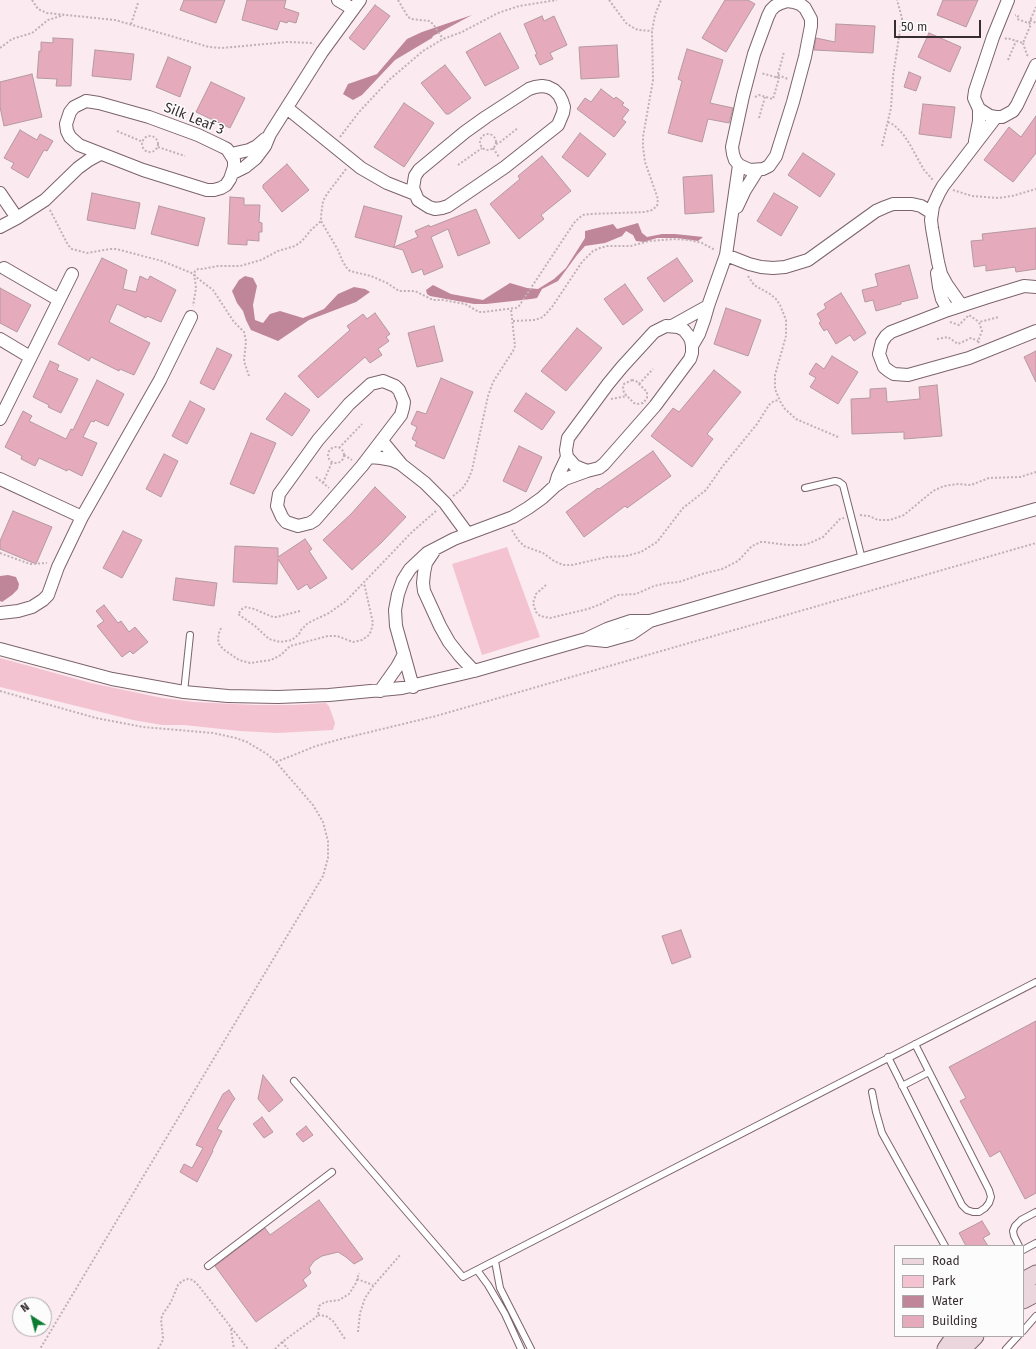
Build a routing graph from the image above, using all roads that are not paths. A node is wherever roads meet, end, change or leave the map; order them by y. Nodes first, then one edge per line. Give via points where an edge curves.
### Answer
1 (338, 0) edge
2 (806, 0) edge
3 (782, 1) edge
4 (356, 5) edge
5 (1006, 5) edge
6 (808, 13) junction
7 (1034, 61) edge
8 (287, 108) junction
9 (979, 109) junction
10 (996, 117) junction
11 (270, 134) junction
12 (975, 144) junction
13 (79, 146) junction
14 (100, 154) junction
15 (231, 154) junction
16 (739, 164) junction
17 (757, 171) junction
18 (233, 173) junction
19 (69, 178) junction
20 (0, 193) edge
21 (415, 194) junction
22 (932, 213) junction
23 (17, 218) junction
24 (731, 223) junction
25 (0, 227) edge
26 (726, 255) junction
27 (938, 262) junction
28 (4, 268) dead end
29 (72, 274) dead end
30 (1036, 287) edge
31 (59, 300) junction
32 (961, 305) junction
33 (708, 306) junction
34 (948, 310) junction
35 (191, 317) road end
36 (672, 326) junction
37 (1036, 331) edge
38 (0, 339) edge
39 (692, 346) junction
40 (30, 357) junction
41 (0, 419) edge
42 (382, 441) junction
43 (567, 456) junction
44 (369, 457) junction
45 (402, 465) junction
46 (587, 471) junction
47 (0, 479) edge
48 (555, 486) junction
49 (805, 488) dead end
50 (1036, 509) edge
51 (82, 517) junction
52 (467, 533) junction
53 (438, 547) junction
54 (862, 560) junction
55 (403, 580) junction
56 (423, 582) junction
57 (0, 614) edge
58 (190, 635) dead end
59 (0, 649) edge
60 (404, 654) junction
61 (474, 671) junction
62 (413, 686) junction
63 (380, 691) junction
64 (184, 692) junction
65 (1036, 982) edge
66 (915, 1044) junction
67 (888, 1057) junction
68 (929, 1072) junction
69 (294, 1081) dead end
70 (902, 1086) junction
71 (872, 1092) dead end
72 (332, 1172) dead end
73 (1036, 1212) edge
74 (1036, 1243) edge
75 (944, 1245) edge
76 (1018, 1245) edge
77 (1024, 1249) edge
78 (495, 1261) junction
79 (208, 1266) dead end
80 (477, 1270) junction
81 (1036, 1274) edge
82 (1024, 1280) edge
83 (1036, 1293) edge
84 (1024, 1299) edge
85 (1036, 1316) edge
86 (1024, 1330) edge
87 (954, 1337) edge
88 (974, 1337) edge
89 (1017, 1337) edge
90 (522, 1349) edge
91 (532, 1349) edge
92 (946, 1349) edge
93 (962, 1349) edge
94 (1006, 1349) edge

1 - 4 street
2 - 6 street
3 - 6 street via 800,4
3 - 16 street via 768,16 750,69 732,148 735,160
4 - 8 street via 322,52
5 - 9 street via 975,92 974,98
6 - 17 street via 811,26 805,57 776,156 769,166
7 - 10 street via 1013,111
8 - 11 street
8 - 21 street via 352,162 387,183
9 - 10 street
9 - 12 street
10 - 12 street
11 - 15 street via 257,146
11 - 18 street via 256,158 246,167
12 - 22 street via 943,186
13 - 14 street
13 - 15 street, Silk Leaf 3 via 67,131 67,118 74,107 92,101 174,126 221,146
13 - 19 street via 75,168
14 - 18 street via 208,190 226,185
14 - 19 street via 78,168
15 - 18 street, Silk Leaf 3 via 234,160
16 - 17 street
16 - 24 street
17 - 24 street via 745,190
19 - 23 street via 45,200
20 - 23 street
21 - 21 street via 418,200 429,207 442,208 477,187 558,125 564,107 559,95 548,87 535,86 486,117 419,170 414,182
22 - 26 street via 912,204 884,207 813,256 785,267 761,267
22 - 27 street
23 - 25 street
24 - 26 street
26 - 33 street
27 - 32 street via 947,285
27 - 34 street via 939,287
28 - 31 street
29 - 31 street
30 - 32 street via 1024,286
31 - 40 street
32 - 34 street
33 - 36 street
33 - 39 street
34 - 37 street via 886,336 879,354 884,366 894,374 908,375 984,352
35 - 51 street via 160,380
36 - 39 street via 684,330
36 - 43 street via 654,332 608,384 568,438
38 - 40 street
39 - 46 street via 690,359 642,422 604,464
40 - 41 street
42 - 44 street
42 - 44 street via 401,415 404,402 399,390 383,381 365,388 309,452 279,494 277,506 282,517 286,522 298,526 315,520
42 - 45 street
43 - 46 street via 575,466
43 - 48 street
44 - 45 street via 392,460
45 - 52 street via 445,503
46 - 48 street
47 - 51 street
48 - 52 street via 533,505 513,517
49 - 54 lane via 835,481 843,485
50 - 54 street
51 - 57 street via 43,600 25,610
52 - 53 street
53 - 55 street via 418,560
53 - 56 street via 426,563
54 - 61 street via 650,621 631,621 586,639
55 - 56 street
55 - 60 street via 395,610 396,626
56 - 61 street via 428,599 449,642
58 - 64 lane
59 - 64 street via 112,679
60 - 62 street
60 - 63 street
61 - 62 street
62 - 63 street
63 - 64 street via 278,697
65 - 66 lane
66 - 67 lane
66 - 68 lane
67 - 70 lane
67 - 78 lane
68 - 70 lane
68 - 70 lane via 989,1190 989,1203 979,1212 967,1210 962,1205
69 - 80 lane via 463,1277
71 - 75 lane via 882,1133
72 - 79 lane
73 - 76 lane via 1015,1226 1013,1231
74 - 77 lane
78 - 80 lane
78 - 91 lane via 500,1288
80 - 90 lane via 488,1285
81 - 82 street
83 - 84 street
85 - 86 lane
87 - 92 street
88 - 93 street
89 - 94 lane

